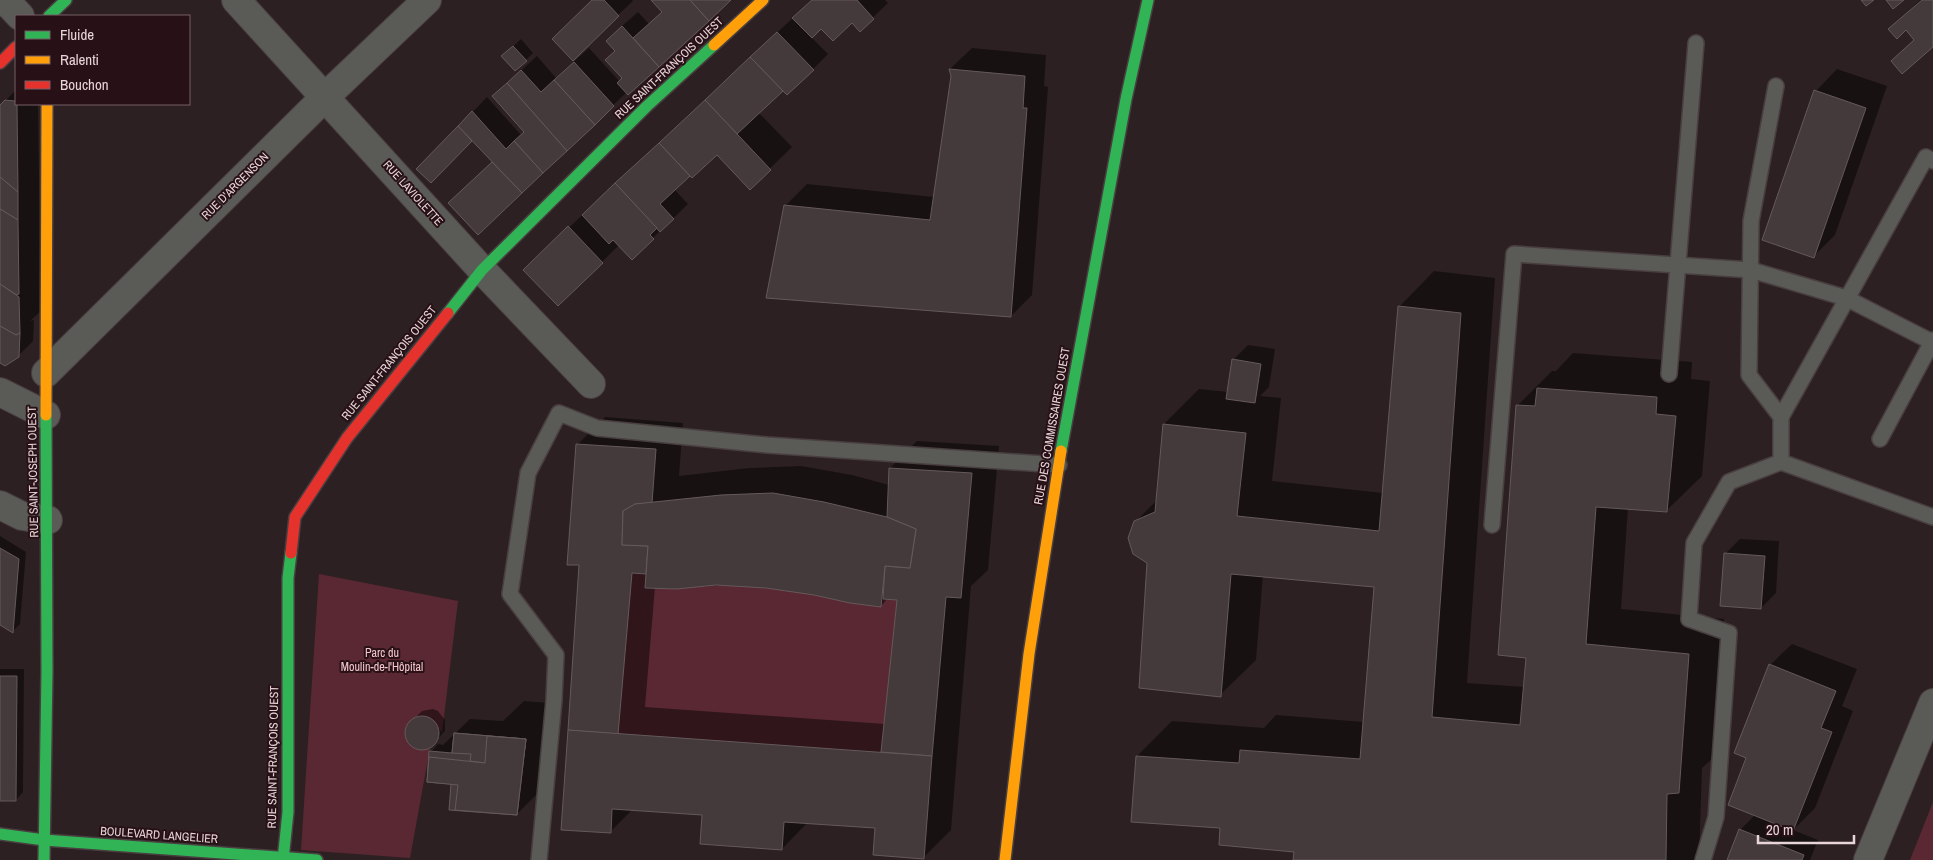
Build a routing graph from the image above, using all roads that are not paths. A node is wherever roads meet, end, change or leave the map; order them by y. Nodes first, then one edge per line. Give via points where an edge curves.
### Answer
1 (5, 0) edge
2 (66, 0) edge
3 (236, 0) edge
4 (427, 0) edge
5 (763, 0) edge
6 (1148, 0) edge
7 (19, 15) edge
8 (50, 15) edge
9 (1696, 43) dead end
10 (15, 48) edge
11 (0, 63) edge
12 (1776, 86) dead end
13 (325, 97) junction
14 (47, 105) edge
15 (1933, 161) edge
16 (1678, 265) junction
17 (482, 270) junction
18 (1750, 270) junction
19 (1846, 298) junction
20 (1933, 341) edge
21 (46, 373) junction
22 (1669, 374) dead end
23 (591, 384) dead end
24 (0, 392) edge
25 (46, 415) junction
26 (1781, 417) junction
27 (1880, 439) dead end
28 (1781, 462) junction
29 (1059, 465) junction
30 (0, 505) edge
31 (1933, 517) edge
32 (48, 520) junction
33 (1492, 525) dead end
34 (1933, 703) edge
35 (0, 834) edge
36 (44, 840) junction
37 (284, 859) edge
38 (44, 860) edge
39 (317, 860) edge
40 (539, 860) edge
41 (1006, 860) edge
42 (1703, 860) edge
43 (1868, 860) edge

1 - 7 street
2 - 8 street
3 - 13 street, RUE LAVIOLETTE
4 - 13 street, RUE D'ARGENSON
5 - 17 street, RUE SAINT-FRANÇOIS OUEST via 647,106
6 - 29 street, RUE DES COMMISSAIRES OUEST via 1119,138
9 - 16 lane
10 - 11 street
12 - 18 lane via 1751,221
13 - 17 street, RUE LAVIOLETTE
13 - 21 street, RUE D'ARGENSON
14 - 21 street, RUE SAINT-JOSEPH OUEST
15 - 19 lane via 1926,157
16 - 18 lane
16 - 22 lane
16 - 33 lane via 1514,254
17 - 23 street, RUE LAVIOLETTE
17 - 37 street, RUE SAINT-FRANÇOIS OUEST via 347,438 295,517 288,578 288,812
18 - 19 lane
18 - 26 lane via 1750,375
19 - 20 lane
19 - 26 lane
20 - 27 lane
21 - 25 street, RUE SAINT-JOSEPH OUEST
24 - 25 street
25 - 32 street, RUE SAINT-JOSEPH OUEST
26 - 28 lane
28 - 31 lane
28 - 42 lane via 1729,482 1694,543 1689,619 1729,632 1716,817
29 - 40 lane via 767,445 598,428 559,413 528,473 510,594 556,655
29 - 41 street, RUE DES COMMISSAIRES OUEST via 1029,654
30 - 32 street via 22,516
32 - 36 street, RUE SAINT-JOSEPH OUEST
34 - 43 street
35 - 36 street, BOULEVARD LANGELIER
36 - 37 street, BOULEVARD LANGELIER
36 - 38 street, RUE SAINT-JOSEPH OUEST
37 - 39 street, BOULEVARD LANGELIER

